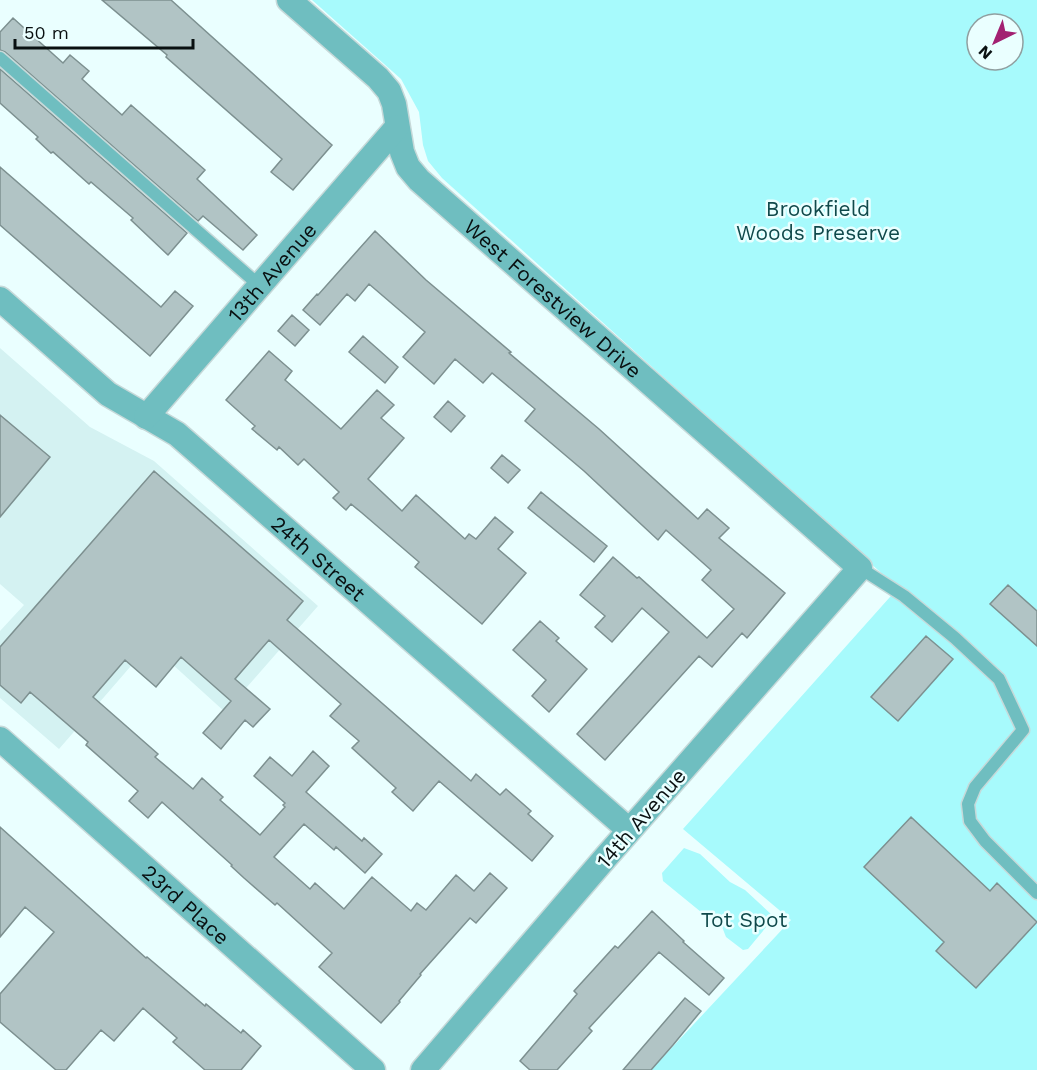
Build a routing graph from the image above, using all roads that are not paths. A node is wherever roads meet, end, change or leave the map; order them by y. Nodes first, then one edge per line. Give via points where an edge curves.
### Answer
1 (289, 0) edge
2 (0, 58) edge
3 (397, 128) junction
4 (260, 286) junction
5 (0, 299) edge
6 (146, 417) junction
7 (860, 568) junction
8 (0, 740) edge
9 (629, 830) junction
10 (1037, 892) edge
11 (373, 1070) edge
12 (423, 1070) edge

1 - 3 street, West Forestview Drive via 389,91
2 - 4 lane
3 - 4 street, 13th Avenue
3 - 7 street, West Forestview Drive via 408,167 419,180
4 - 6 street, 13th Avenue
5 - 6 street, 24th Street via 108,394
6 - 9 street, 24th Street via 177,434
7 - 9 street, 14th Avenue
7 - 10 lane via 904,596 999,679 1023,730 975,787 968,804 970,821
8 - 11 street, 23rd Place
9 - 12 street, 14th Avenue

